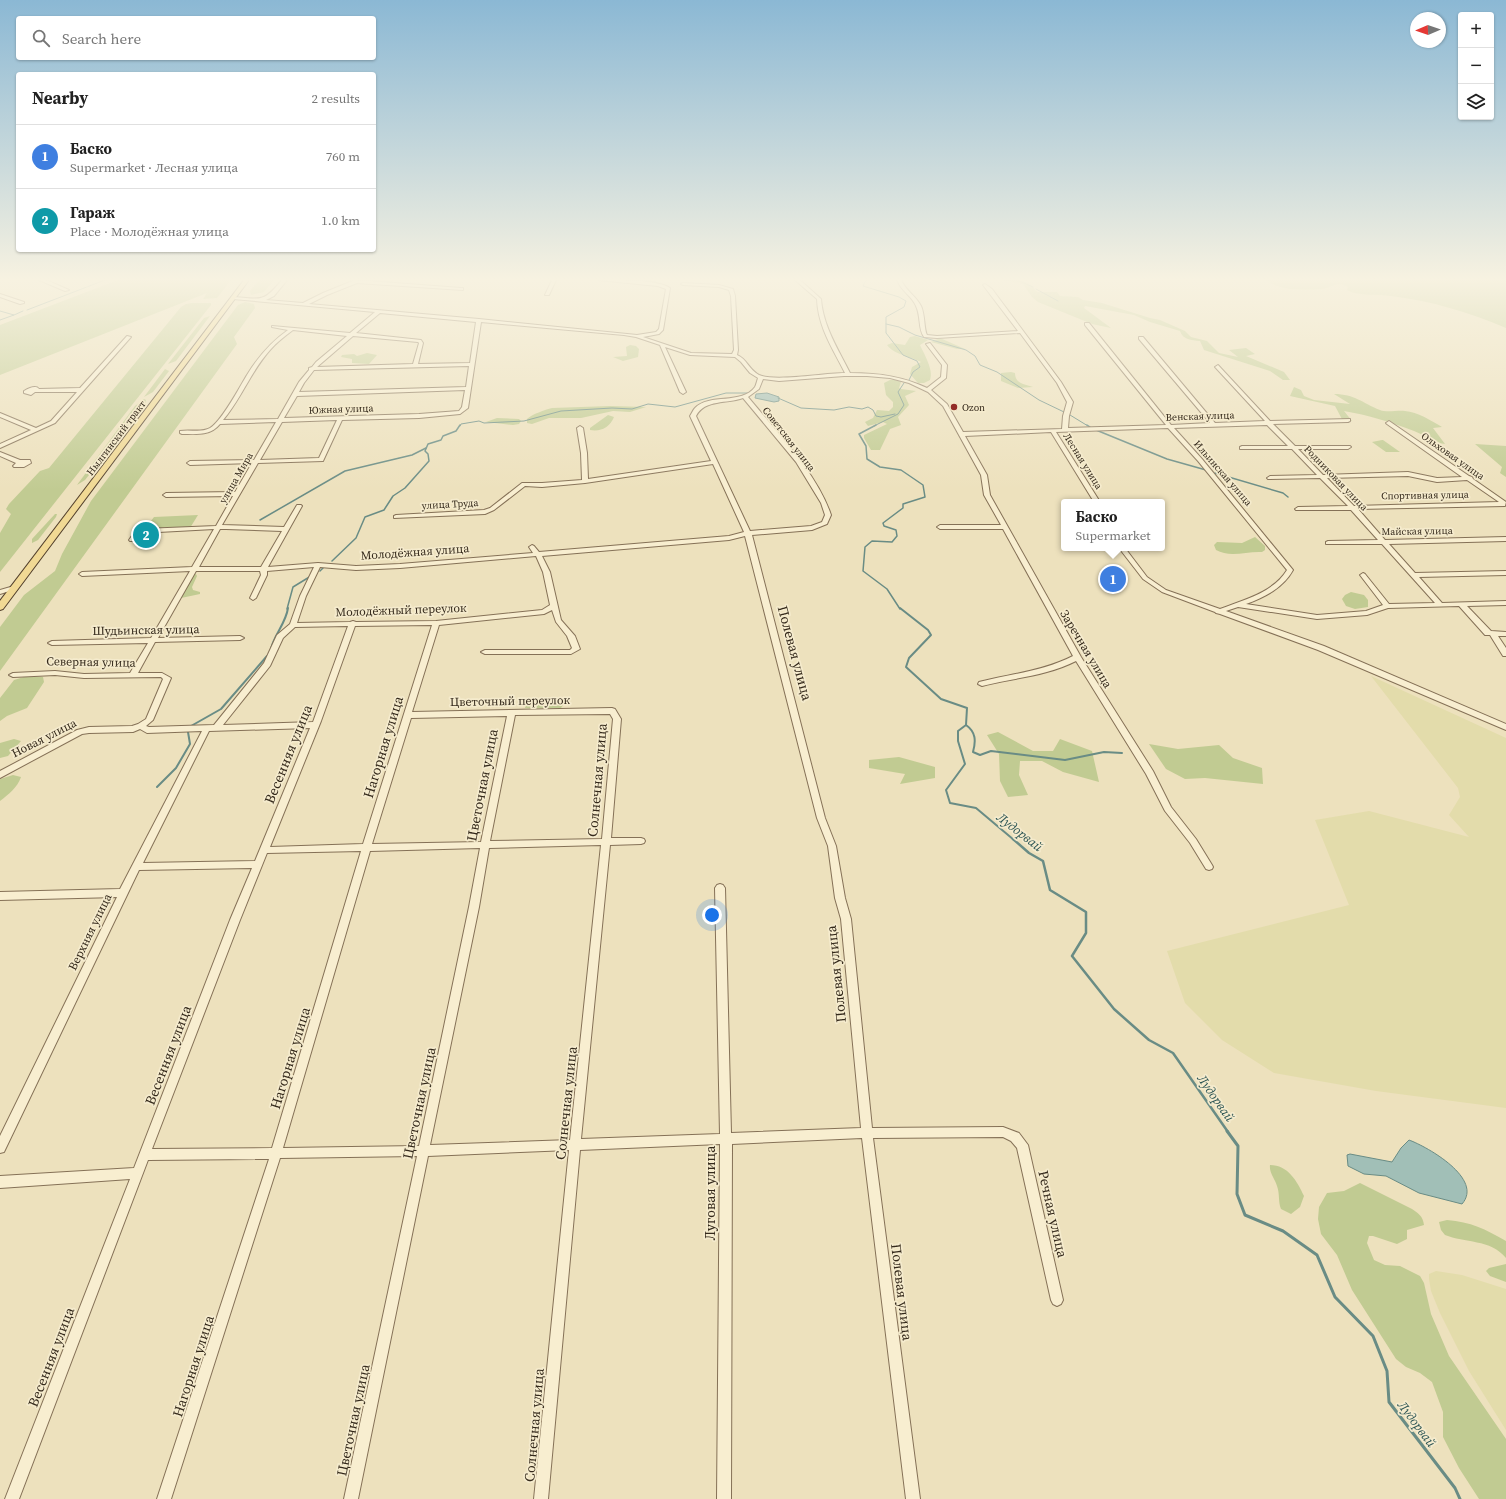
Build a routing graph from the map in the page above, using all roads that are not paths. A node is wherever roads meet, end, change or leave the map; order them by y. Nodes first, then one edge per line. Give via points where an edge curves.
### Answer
1 (118, 350) edge
2 (194, 350) edge
3 (268, 350) edge
4 (332, 350) edge
5 (419, 350) edge
6 (474, 350) edge
7 (664, 350) edge
8 (676, 350) edge
9 (736, 350) edge
10 (836, 350) edge
11 (933, 350) edge
12 (1034, 350) edge
13 (1107, 350) edge
14 (1151, 350) edge
15 (734, 355) junction
16 (472, 364) junction
17 (415, 366) junction
18 (1218, 367) dead end
19 (311, 369) junction
20 (848, 374) junction
21 (761, 377) junction
22 (468, 388) junction
23 (81, 390) junction
24 (927, 390) junction
25 (36, 391) dead end
26 (682, 392) dead end
27 (296, 394) junction
28 (745, 397) junction
29 (0, 415) edge
30 (340, 419) junction
31 (1348, 420) dead end
32 (279, 421) junction
33 (220, 422) junction
34 (1269, 423) junction
35 (1389, 423) dead end
36 (1212, 424) junction
37 (1170, 426) junction
38 (580, 428) dead end
39 (1065, 429) junction
40 (37, 430) junction
41 (1052, 430) junction
42 (182, 432) dead end
43 (961, 434) junction
44 (0, 446) edge
45 (1348, 447) dead end
46 (1242, 448) dead end
47 (1293, 448) junction
48 (0, 454) edge
49 (19, 462) dead end
50 (256, 462) junction
51 (715, 462) junction
52 (190, 463) dead end
53 (1320, 476) junction
54 (1270, 478) dead end
55 (1470, 478) junction
56 (585, 481) junction
57 (238, 494) junction
58 (166, 495) dead end
59 (1095, 499) edge
60 (1505, 504) edge
61 (299, 506) dead end
62 (1352, 507) junction
63 (1298, 509) dead end
64 (396, 517) dead end
65 (143, 524) dead end
66 (940, 526) dead end
67 (217, 527) junction
68 (1005, 527) junction
69 (812, 528) joint
70 (284, 529) junction
71 (139, 531) junction
72 (748, 533) junction
73 (1506, 539) edge
74 (132, 540) dead end
75 (1384, 542) junction
76 (1328, 543) dead end
77 (532, 547) dead end
78 (1124, 551) edge
79 (538, 553) junction
80 (318, 566) junction
81 (194, 569) junction
82 (263, 569) junction
83 (1506, 573) edge
84 (82, 574) dead end
85 (1363, 575) dead end
86 (1413, 575) junction
87 (14, 588) junction
88 (0, 592) edge
89 (253, 598) dead end
90 (1506, 602) edge
91 (1440, 604) junction
92 (1461, 604) junction
93 (555, 605) junction
94 (1239, 605) junction
95 (1387, 606) junction
96 (0, 607) edge
97 (1218, 612) junction
98 (353, 623) junction
99 (436, 623) junction
100 (293, 625) junction
101 (1490, 633) junction
102 (1506, 634) edge
103 (240, 638) dead end
104 (154, 640) junction
105 (52, 643) dead end
106 (485, 652) dead end
107 (1506, 654) edge
108 (1077, 658) junction
109 (13, 675) dead end
110 (133, 675) junction
111 (982, 684) dead end
112 (612, 711) joint
113 (512, 712) junction
114 (408, 715) junction
115 (315, 725) junction
116 (141, 726) junction
117 (1506, 727) edge
118 (211, 728) junction
119 (0, 775) edge
120 (641, 841) dead end
121 (605, 842) junction
122 (485, 843) junction
123 (367, 847) junction
124 (264, 850) junction
125 (259, 864) junction
126 (1209, 866) dead end
127 (137, 867) junction
128 (720, 888) dead end
129 (123, 892) junction
130 (0, 896) edge
131 (866, 1133) junction
132 (726, 1139) junction
133 (575, 1145) junction
134 (0, 1148) edge
135 (423, 1151) junction
136 (276, 1154) junction
137 (145, 1155) junction
138 (138, 1172) junction
139 (0, 1182) edge
140 (1057, 1300) dead end
141 (12, 1499) edge
142 (164, 1499) edge
143 (351, 1499) edge
144 (542, 1499) edge
145 (724, 1499) edge
146 (913, 1499) edge

1 - 23 street
2 - 87 main road, Нылгинский тракт
3 - 33 street via 244,382
4 - 19 street, улица Мира
5 - 17 street
6 - 16 street
7 - 26 street
8 - 15 street via 694,355
9 - 15 street
10 - 20 street
11 - 24 street via 945,365 943,378
12 - 39 street, Лесная улица via 1070,402
13 - 37 street, Ильинская улица
14 - 36 street
15 - 21 street
16 - 17 street
16 - 22 street
17 - 19 street
18 - 34 street, Родниковая улица
19 - 27 street, улица Мира
20 - 21 street, Заречная улица via 779,379
20 - 24 street, Заречная улица via 878,374 904,380
21 - 28 street via 758,388
22 - 27 street
22 - 30 street, Южная улица via 465,408 462,411 447,414
23 - 25 street
23 - 40 street via 52,422
24 - 43 street, Заречная улица via 941,400
27 - 32 street, улица Мира
28 - 51 street, Полевая улица via 705,405 694,414
28 - 69 street, Советская улица via 798,461 824,503 828,514 827,520
29 - 40 street
30 - 32 street, Южная улица
30 - 50 street via 321,460
31 - 34 street, Венская улица
32 - 33 street, Южная улица
32 - 50 street, улица Мира
33 - 42 street via 209,431
34 - 36 street, Венская улица
34 - 47 street, Родниковая улица
35 - 55 street, Ольховая улица
36 - 37 street, Венская улица
37 - 39 street, Венская улица
37 - 94 street, Ильинская улица via 1290,570 1282,581
38 - 56 street
39 - 41 street, Венская улица
40 - 44 street
41 - 43 street, Венская улица
41 - 59 street, Лесная улица
43 - 68 street, Заречная улица via 984,475 987,495
45 - 47 street
46 - 47 street
47 - 53 street, Родниковая улица
48 - 49 street
50 - 52 street
50 - 57 street, улица Мира
51 - 56 street
51 - 72 street, Полевая улица
53 - 54 street
53 - 55 street via 1408,474 1437,480
53 - 62 street, Родниковая улица
55 - 60 street, Ольховая улица
56 - 64 street, улица Труда via 520,486 485,512
57 - 58 street
57 - 67 street, улица Мира
60 - 62 street, Спортивная улица
61 - 70 street
62 - 63 street, Спортивная улица
62 - 75 street, Родниковая улица
65 - 71 street
66 - 68 street
67 - 70 street
67 - 71 street
67 - 81 street, улица Мира
68 - 108 street, Заречная улица
69 - 72 street, Молодёжная улица
70 - 82 street
71 - 74 street
72 - 79 street, Молодёжная улица via 728,538
72 - 131 street, Полевая улица via 821,818 832,846 846,919
73 - 75 street, Майская улица
75 - 76 street, Майская улица
75 - 86 street, Родниковая улица
77 - 79 street
78 - 97 street via 1154,586
79 - 80 street, Молодёжная улица via 400,566
79 - 93 street via 551,586
80 - 82 street, Молодёжная улица
80 - 100 street via 303,596
81 - 82 street, Молодёжная улица
81 - 84 street, Молодёжная улица
81 - 104 street, улица Мира
82 - 89 street via 264,575
83 - 86 street
85 - 95 street
86 - 91 street, Родниковая улица
87 - 88 street
87 - 96 main road, Нылгинский тракт
90 - 92 street
91 - 92 street
91 - 95 street
92 - 101 street
93 - 99 street, Молодёжный переулок via 544,612
93 - 106 street via 562,628 571,635 576,649 571,652
94 - 95 street via 1318,617 1367,613
94 - 97 street, Ильинская улица
97 - 117 street via 1321,648
98 - 99 street, Молодёжный переулок
98 - 100 street, Молодёжный переулок
98 - 115 street, Весенняя улица
99 - 114 street, Нагорная улица
100 - 118 street, Верхняя улица via 280,637 267,664
101 - 102 street
101 - 107 street
103 - 104 street, Шудьинская улица
104 - 105 street, Шудьинская улица
104 - 110 street, улица Мира
108 - 111 street via 1065,665
108 - 126 street, Заречная улица via 1150,773 1168,809
109 - 110 street, Северная улица
110 - 116 street, Северная улица via 162,675 167,678 149,720
112 - 113 street, Цветочный переулок
112 - 121 street, Солнечная улица via 617,719
113 - 114 street, Цветочный переулок
113 - 122 street, Цветочная улица
114 - 123 street, Нагорная улица
115 - 118 street
115 - 124 street, Весенняя улица
116 - 118 street via 147,730
116 - 119 street, Новая улица via 134,729 80,732
118 - 127 street, Верхняя улица
120 - 121 street
121 - 122 street
121 - 133 street, Солнечная улица via 602,900
122 - 123 street
122 - 135 street, Цветочная улица
123 - 124 street
123 - 136 street, Нагорная улица
124 - 125 street, Весенняя улица
125 - 127 street
125 - 137 street, Весенняя улица
127 - 129 street, Верхняя улица
128 - 132 street, Луговая улица
129 - 130 street
129 - 134 street, Верхняя улица
131 - 132 street
131 - 140 street, Речная улица via 1003,1132 1015,1136 1022,1145
131 - 146 street, Полевая улица
132 - 133 street
132 - 145 street, Луговая улица
133 - 135 street
133 - 144 street, Солнечная улица
135 - 136 street
135 - 143 street, Цветочная улица
136 - 137 street
136 - 142 street, Нагорная улица
137 - 138 street, Весенняя улица
138 - 139 street
138 - 141 street, Весенняя улица

